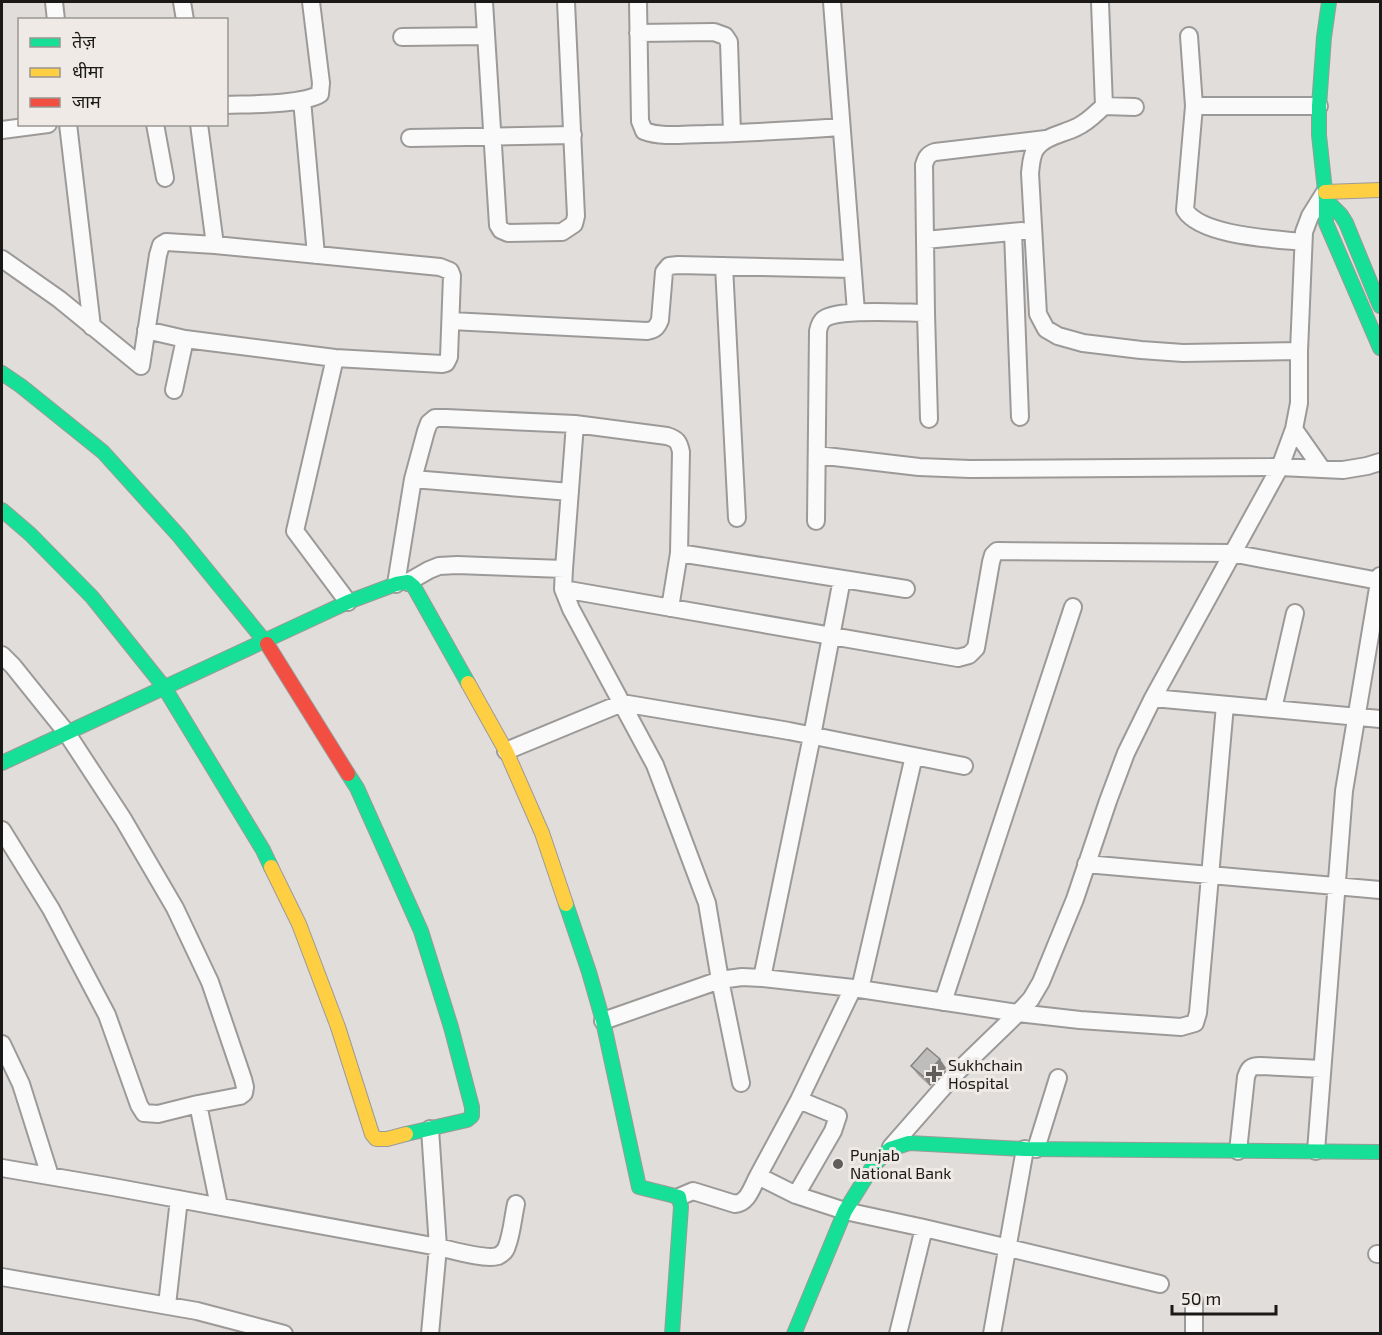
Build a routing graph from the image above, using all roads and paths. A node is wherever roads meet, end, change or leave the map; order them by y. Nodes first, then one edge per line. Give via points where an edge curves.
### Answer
1 (54, 2) edge
2 (182, 2) edge
3 (311, 2) edge
4 (484, 2) edge
5 (566, 2) edge
6 (638, 2) edge
7 (832, 2) edge
8 (1100, 2) edge
9 (1329, 2) edge
10 (56, 18) edge
11 (185, 18) edge
12 (638, 33) junction
13 (486, 36) junction
14 (1189, 36) dead end
15 (402, 37) dead end
16 (302, 100) junction
17 (228, 105) edge
18 (1104, 106) junction
19 (1194, 106) junction
20 (1319, 106) junction
21 (1135, 107) dead end
22 (33, 126) edge
23 (68, 126) edge
24 (155, 126) edge
25 (199, 126) edge
26 (841, 127) junction
27 (2, 130) edge
28 (732, 133) junction
29 (573, 135) junction
30 (492, 137) junction
31 (410, 138) dead end
32 (1046, 139) junction
33 (165, 178) dead end
34 (1380, 190) edge
35 (1325, 196) junction
36 (1032, 230) junction
37 (1013, 232) junction
38 (925, 240) junction
39 (1303, 242) junction
40 (215, 245) junction
41 (316, 255) junction
42 (2, 259) edge
43 (724, 266) junction
44 (852, 269) junction
45 (1375, 282) edge
46 (1380, 306) edge
47 (856, 312) junction
48 (926, 313) junction
49 (451, 321) junction
50 (92, 327) junction
51 (146, 330) junction
52 (185, 339) junction
53 (1380, 348) edge
54 (1299, 351) junction
55 (335, 358) junction
56 (2, 373) edge
57 (174, 390) dead end
58 (1020, 417) dead end
59 (929, 419) dead end
60 (576, 424) junction
61 (1294, 429) junction
62 (817, 455) junction
63 (1377, 466) edge
64 (1280, 467) junction
65 (1322, 469) junction
66 (413, 479) junction
67 (570, 492) junction
68 (2, 510) edge
69 (737, 518) dead end
70 (816, 521) dead end
71 (678, 552) junction
72 (1232, 554) junction
73 (564, 569) junction
74 (842, 579) junction
75 (402, 583) junction
76 (1379, 586) edge
77 (906, 589) dead end
78 (563, 590) junction
79 (348, 602) junction
80 (1073, 607) dead end
81 (670, 608) junction
82 (1295, 613) dead end
83 (831, 636) junction
84 (265, 641) junction
85 (2, 655) edge
86 (164, 687) junction
87 (1153, 698) junction
88 (622, 703) junction
89 (1225, 705) junction
90 (1273, 709) junction
91 (1356, 717) junction
92 (1380, 719) edge
93 (66, 732) junction
94 (812, 736) junction
95 (506, 751) junction
96 (914, 756) junction
97 (2, 763) edge
98 (964, 766) dead end
99 (2, 830) edge
100 (1086, 864) junction
101 (1211, 875) junction
102 (1335, 886) junction
103 (1380, 890) edge
104 (762, 978) junction
105 (720, 980) junction
106 (857, 989) junction
107 (943, 1002) junction
108 (1018, 1013) junction
109 (603, 1021) junction
110 (2, 1044) edge
111 (1322, 1069) junction
112 (1058, 1078) dead end
113 (741, 1083) dead end
114 (800, 1100) junction
115 (198, 1104) junction
116 (430, 1129) junction
117 (890, 1149) junction
118 (1030, 1149) junction
119 (1238, 1151) junction
120 (1316, 1151) junction
121 (1380, 1152) edge
122 (2, 1168) edge
123 (50, 1176) junction
124 (758, 1176) junction
125 (795, 1195) junction
126 (679, 1197) junction
127 (179, 1199) junction
128 (516, 1204) dead end
129 (219, 1206) junction
130 (844, 1211) junction
131 (924, 1227) junction
132 (438, 1247) junction
133 (1008, 1248) junction
134 (2, 1277) edge
135 (1160, 1284) dead end
136 (1194, 1301) dead end
137 (167, 1305) junction
138 (284, 1334) edge
139 (430, 1334) edge
140 (672, 1334) edge
141 (794, 1334) edge
142 (898, 1334) edge
143 (992, 1334) edge
144 (1194, 1334) edge

1 - 10 street
2 - 11 street
3 - 16 street via 321,84 320,94
4 - 13 street
5 - 29 street
6 - 12 street
7 - 26 street
8 - 18 street
9 - 20 street
12 - 28 street via 714,32 725,36 729,42
12 - 28 street via 639,121 644,131 665,135
13 - 15 street
13 - 30 street
14 - 19 street
16 - 17 street
16 - 41 street
18 - 21 street
18 - 32 street via 1088,121
19 - 20 street
19 - 39 street via 1185,201 1188,216 1212,229 1234,234
20 - 35 street
22 - 27 street
23 - 50 street
24 - 33 street
25 - 40 street
26 - 28 street
26 - 44 street
29 - 30 street
29 - 30 street via 576,216 574,224 562,232 501,230
30 - 31 street
32 - 36 street via 1036,148 1030,173
32 - 38 street via 930,154 924,165
34 - 35 street
35 - 39 street via 1310,216
35 - 45 street via 1346,223
35 - 53 street via 1329,232
36 - 37 street
36 - 54 street via 1038,314 1046,328 1058,336 1083,343 1183,353
37 - 38 street
37 - 58 street
38 - 48 street
39 - 54 street
40 - 41 street
40 - 51 street via 161,245
41 - 49 street via 450,271
42 - 50 street
43 - 44 street
43 - 49 street via 669,266 664,272 660,320 653,330
43 - 69 street
44 - 47 street
45 - 46 street
47 - 48 street
47 - 62 street via 833,314 820,322
48 - 59 street
49 - 55 street via 446,363
50 - 51 street via 141,366
51 - 52 street
52 - 55 street
52 - 57 street
54 - 61 street via 1299,403
55 - 79 street via 295,531
56 - 84 street via 103,452 179,536
60 - 66 street via 435,418 426,431
60 - 67 street
60 - 71 street via 667,436 680,443
61 - 64 street
61 - 65 street
62 - 64 street via 970,469
62 - 70 street
63 - 65 street
64 - 65 street
64 - 72 street
66 - 67 street
66 - 75 street
67 - 73 street
68 - 86 street via 92,597
71 - 74 street
71 - 81 street
72 - 76 street
72 - 83 street via 997,551 991,562 976,648 969,655 948,657
72 - 87 street
73 - 75 street via 439,566
73 - 78 street
74 - 77 street
74 - 83 street
75 - 79 street
75 - 95 street via 414,587
76 - 91 street
78 - 81 street
78 - 88 street
79 - 84 street
80 - 107 street
81 - 83 street
82 - 90 street
83 - 94 street
84 - 86 street
84 - 116 street via 357,788 422,931 472,1107 472,1116 467,1120
85 - 93 street
86 - 93 street
86 - 116 street via 264,850 299,924 338,1027 372,1134 376,1139 387,1139
87 - 89 street
87 - 100 street via 1126,753
88 - 94 street
88 - 95 street
88 - 105 street via 655,765 706,903
89 - 90 street
89 - 101 street
90 - 91 street
91 - 92 street
91 - 102 street
93 - 97 street
93 - 115 street via 175,908 210,982 245,1087 240,1096
94 - 96 street
94 - 104 street
95 - 109 street via 542,833
96 - 98 street
96 - 106 street
99 - 115 street via 51,909 107,1015 144,1113 158,1114
100 - 101 street
100 - 108 street via 1041,982
101 - 102 street
101 - 108 street via 1195,1023 1181,1027
102 - 103 street
102 - 111 street
104 - 105 street
104 - 106 street
105 - 109 street
105 - 113 street
106 - 107 street
106 - 114 street
107 - 108 street
108 - 117 street via 955,1074
109 - 126 street via 639,1186
110 - 123 street via 21,1084
111 - 119 street via 1250,1067
111 - 120 street
112 - 118 street
114 - 124 street
114 - 125 street via 838,1116
115 - 129 street
116 - 132 street
117 - 118 street via 909,1143
117 - 130 street via 873,1166
118 - 119 street
118 - 133 street
119 - 120 street
120 - 121 street
122 - 123 street
123 - 127 street
124 - 125 street
124 - 126 street via 740,1204 693,1191
125 - 130 street
126 - 140 street
127 - 129 street
127 - 137 street
128 - 132 street via 507,1245 498,1256
129 - 132 street
130 - 131 street
130 - 141 street
131 - 133 street
131 - 142 street
132 - 139 street
133 - 135 street
133 - 143 street
134 - 137 street
136 - 144 street
137 - 138 street

